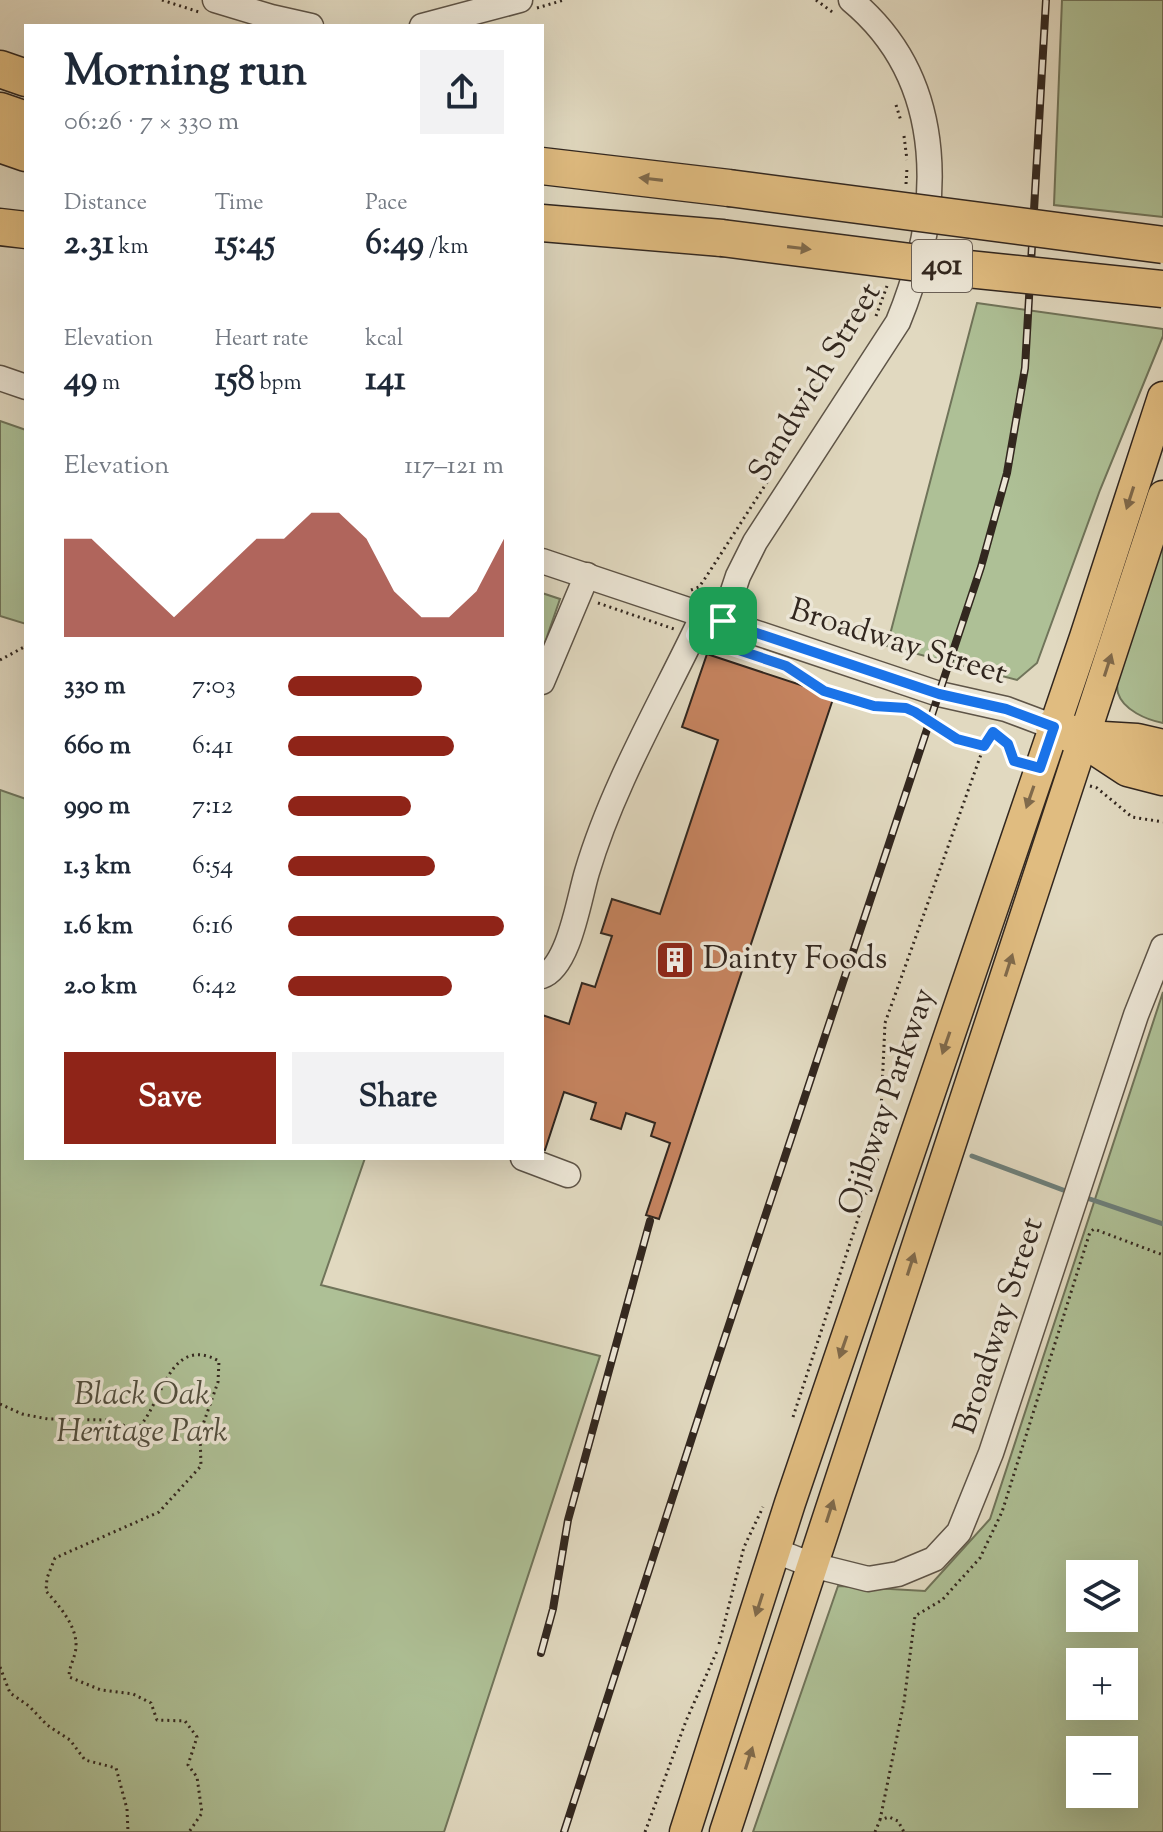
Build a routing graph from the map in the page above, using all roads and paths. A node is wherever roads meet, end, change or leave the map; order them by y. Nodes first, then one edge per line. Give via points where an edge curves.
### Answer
1 (215, 0) edge
2 (520, 0) edge
3 (816, 0) edge
4 (256, 6) edge
5 (845, 8) edge
6 (306, 24) edge
7 (431, 24) edge
8 (0, 69) edge
9 (24, 77) edge
10 (0, 82) edge
11 (24, 89) edge
12 (0, 95) edge
13 (894, 98) dead end
14 (24, 102) edge
15 (0, 111) edge
16 (24, 119) edge
17 (902, 123) dead end
18 (0, 129) edge
19 (24, 136) edge
20 (904, 137) dead end
21 (0, 144) edge
22 (24, 155) edge
23 (24, 156) edge
24 (0, 161) edge
25 (544, 166) edge
26 (904, 196) dead end
27 (544, 223) edge
28 (994, 224) junction
29 (0, 227) edge
30 (24, 230) edge
31 (1163, 234) edge
32 (1163, 245) edge
33 (958, 268) junction
34 (888, 283) dead end
35 (1163, 289) edge
36 (1163, 305) edge
37 (874, 320) dead end
38 (0, 378) edge
39 (24, 386) edge
40 (1163, 397) edge
41 (775, 471) dead end
42 (1163, 496) edge
43 (544, 562) edge
44 (582, 586) junction
45 (687, 591) dead end
46 (707, 624) junction
47 (24, 647) edge
48 (744, 652) dead end
49 (0, 660) edge
50 (786, 666) dead end
51 (544, 677) edge
52 (1069, 733) junction
53 (984, 746) junction
54 (1163, 748) edge
55 (1040, 768) junction
56 (1163, 777) edge
57 (1071, 779) junction
58 (1163, 822) edge
59 (1163, 947) edge
60 (544, 976) edge
61 (528, 1160) edge
62 (568, 1175) dead end
63 (0, 1404) edge
64 (791, 1423) dead end
65 (768, 1495) dead end
66 (776, 1551) junction
67 (812, 1565) junction
68 (0, 1667) edge
69 (128, 1832) edge
70 (189, 1832) edge
71 (645, 1832) edge
72 (685, 1832) edge
73 (725, 1832) edge
74 (875, 1832) edge
75 (904, 1832) edge

1 - 4 street
2 - 7 street
3 - 5 path
4 - 6 street
5 - 46 street, Sandwich Street via 875,21 916,88 930,174 924,239 898,322
8 - 9 highway
10 - 11 highway
12 - 14 highway
13 - 17 path
15 - 16 highway
18 - 19 highway
20 - 26 path
21 - 22 highway
23 - 24 highway
28 -> 25 highway, 401, bridge
27 -> 33 highway, 401, bridge via 722,238
28 - 31 highway, bridge
28 - 32 highway, 401, bridge
29 - 30 highway
33 - 35 highway, 401, bridge
33 - 36 highway, bridge
34 - 37 path
38 - 39 street
40 -> 52 main road, Ojibway Parkway
41 - 45 path via 699,587
52 -> 42 main road, Ojibway Parkway
43 - 44 street, Broadway Street
44 - 46 street, Broadway Street
44 - 46 path
44 - 51 street
46 - 48 path
46 - 52 street, Broadway Street via 1006,709
46 - 60 street, Sandwich Street via 624,775 588,868 563,955
47 - 49 path
50 - 53 path via 824,691 874,706 906,708 957,739
52 - 54 highway
52 - 55 main road, Ojibway Parkway
52 - 56 highway via 1128,768
52 - 57 main road, Ojibway Parkway
53 - 55 path via 993,732 1008,744 1014,761
53 - 64 path via 885,1023 879,1155
55 -> 66 main road, Ojibway Parkway
57 - 58 path via 1097,788 1132,817
67 -> 57 main road, Ojibway Parkway
59 - 67 street, Broadway Street via 991,1453 959,1532 934,1559 898,1574 868,1579
61 - 62 street
63 - 70 path via 48,1419 107,1420 139,1427 176,1364 190,1356 208,1355 219,1361 218,1382 200,1433 201,1466 159,1512 55,1558 46,1591 74,1633 69,1677 101,1690 133,1694 151,1703 157,1720 185,1721 197,1737 188,1765 197,1777 202,1813
65 - 71 path via 744,1547 717,1650
66 - 67 street, Broadway Street
66 -> 72 main road, Ojibway Parkway
73 -> 67 main road, Ojibway Parkway
68 - 69 path via 10,1693 70,1740 85,1760 116,1768
74 - 75 path via 880,1820 889,1817

